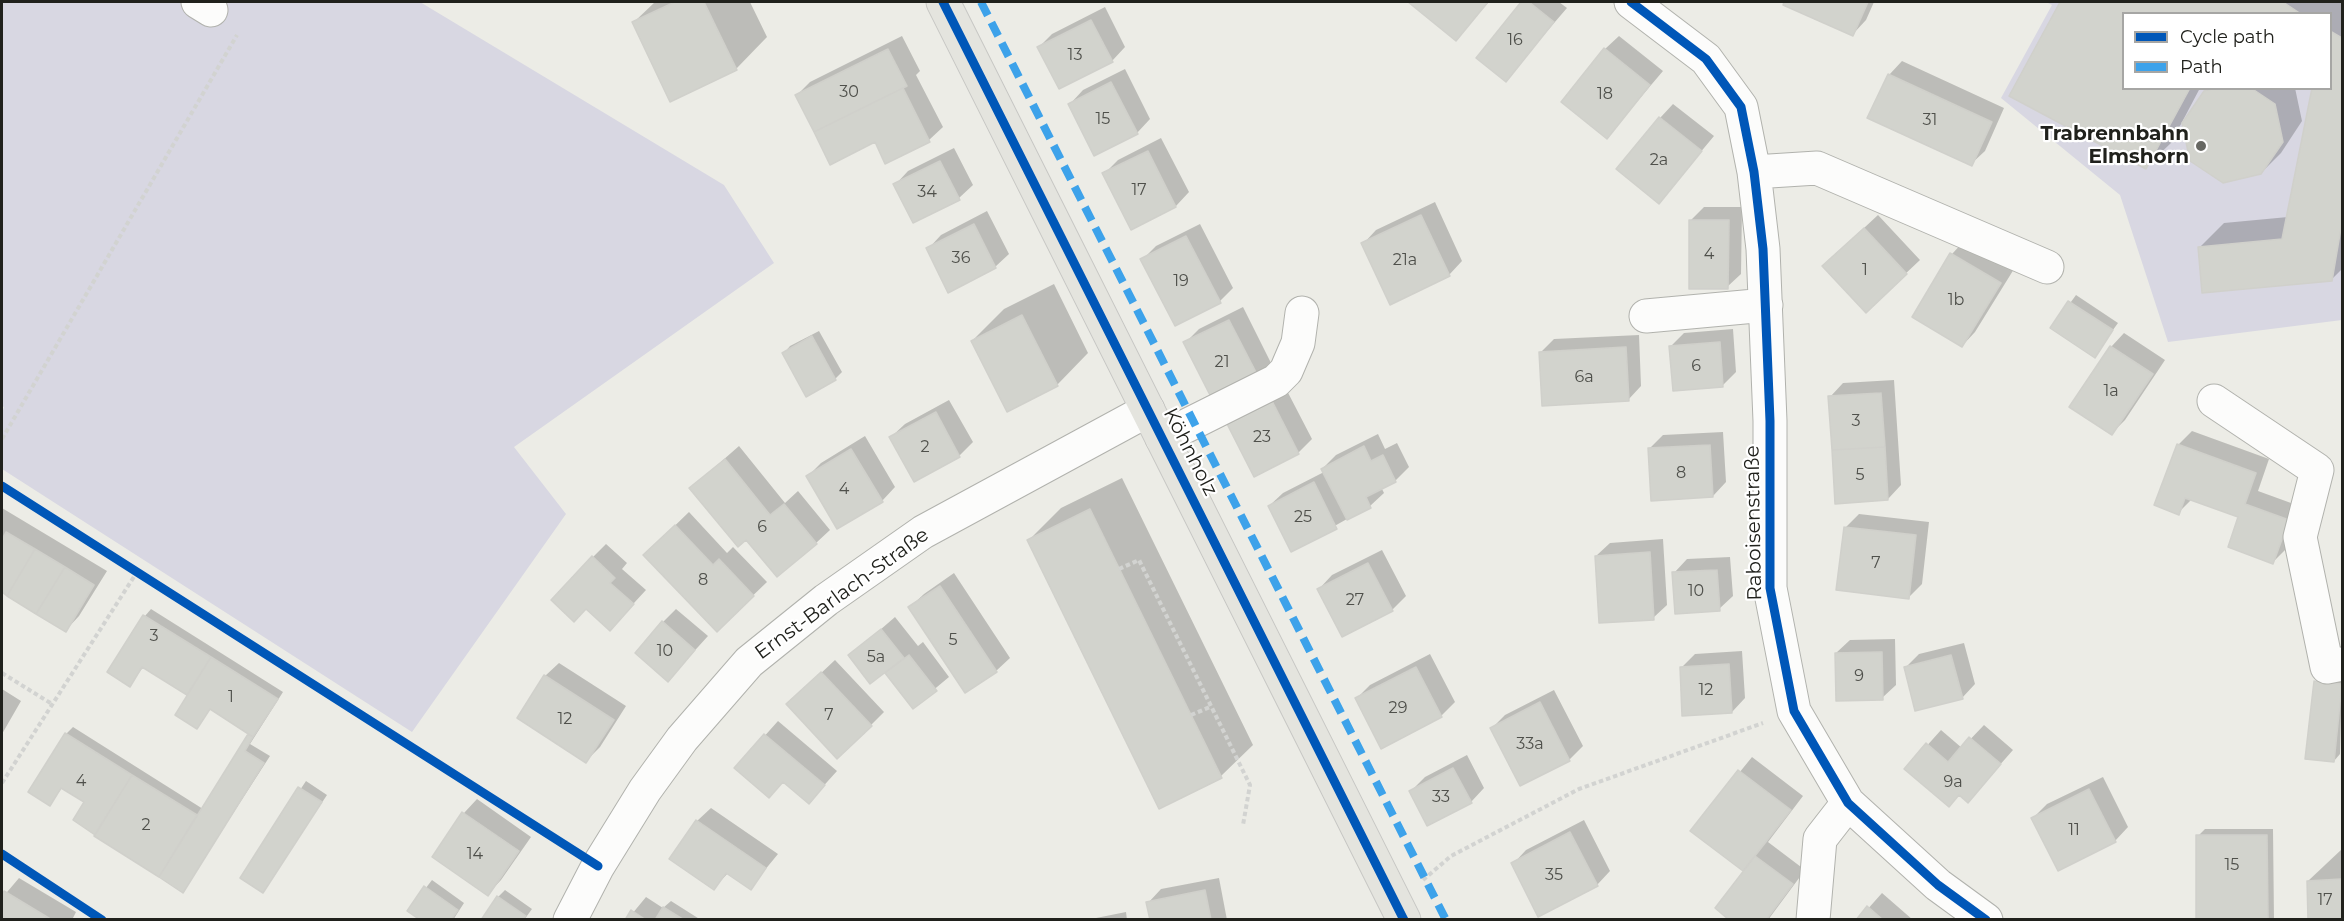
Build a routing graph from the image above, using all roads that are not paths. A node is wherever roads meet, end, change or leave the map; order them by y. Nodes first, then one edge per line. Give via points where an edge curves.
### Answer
1 (943, 2) edge
2 (1630, 2) edge
3 (1754, 172) junction
4 (2047, 267) dead end
5 (1766, 305) junction
6 (1302, 313) dead end
7 (1646, 316) dead end
8 (2214, 401) dead end
9 (1155, 424) junction
10 (2343, 664) edge
11 (1848, 803) junction
12 (1401, 912) edge
13 (570, 920) edge
14 (1813, 920) edge
15 (1986, 920) edge

1 - 9 main road, Köhnholz
2 - 3 street, Raboisenstraße via 1706,58 1742,107
3 - 4 street via 1817,168
3 - 5 street, Raboisenstraße
5 - 7 street
5 - 11 street, Raboisenstraße via 1770,588 1794,711
6 - 9 street, Ernst-Barlach-Straße via 1298,343 1286,372 1276,381
8 - 10 street via 2317,470 2300,537 2327,667
9 - 12 main road, Köhnholz
9 - 13 street, Ernst-Barlach-Straße via 923,532 826,600 749,662 682,739 645,790
11 - 14 street via 1820,840
11 - 15 street, Raboisenstraße via 1938,885

